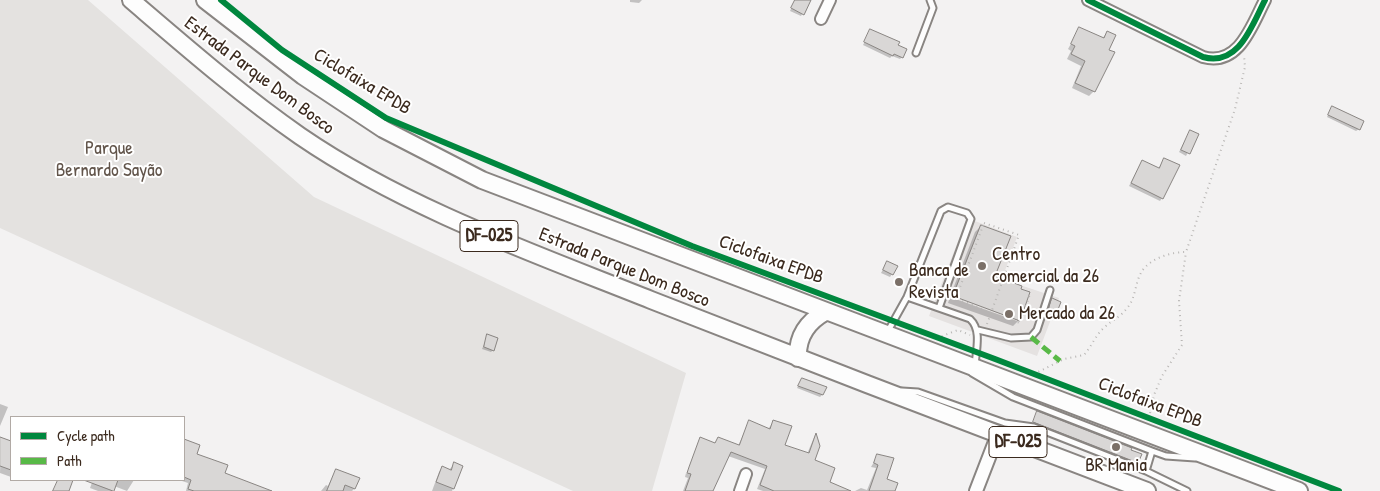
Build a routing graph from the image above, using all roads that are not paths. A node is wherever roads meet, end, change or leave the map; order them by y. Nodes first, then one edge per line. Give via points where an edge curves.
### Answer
1 (131, 0) edge
2 (205, 0) edge
3 (830, 0) edge
4 (930, 0) edge
5 (1088, 0) edge
6 (1265, 0) edge
7 (821, 19) dead end
8 (916, 53) dead end
9 (1050, 290) dead end
10 (907, 297) junction
11 (939, 308) junction
12 (826, 312) junction
13 (978, 330) junction
14 (886, 335) junction
15 (798, 358) junction
16 (969, 367) junction
17 (889, 394) junction
18 (998, 434) junction
19 (1152, 451) junction
20 (1213, 458) junction
21 (1146, 471) junction
22 (746, 474) dead end
23 (740, 491) edge
24 (976, 491) edge
25 (1147, 491) edge
26 (1187, 491) edge
27 (1299, 491) edge

1 - 15 main road, Estrada Parque Dom Bosco / DF-025 via 191,52 301,136 388,188 484,234
2 - 12 main road, Estrada Parque Dom Bosco / DF-025 via 302,76 384,129 482,180
3 - 7 street
4 - 8 lane via 933,8
5 - 6 street via 1203,57 1221,58 1242,43
9 - 13 lane via 1037,330 1031,337 1011,338
10 - 11 lane
10 - 11 lane via 942,211 948,207 967,213 971,219
10 - 14 lane
11 - 13 lane via 970,318
12 - 14 main road, Estrada Parque Dom Bosco / DF-025
12 - 15 main road via 815,318 801,336 797,346
13 - 16 lane
14 - 16 main road, Estrada Parque Dom Bosco / DF-025
15 - 17 main road, Estrada Parque Dom Bosco / DF-025
16 - 19 lane via 979,379 1013,397
16 - 20 main road, Estrada Parque Dom Bosco / DF-025 via 1022,378 1148,423
17 - 18 main road, Estrada Parque Dom Bosco / DF-025
17 - 21 lane via 918,392 1005,423 1034,427
18 - 24 street
18 - 25 main road, Estrada Parque Dom Bosco / DF-025
19 - 20 lane via 1181,458
19 - 21 lane
20 - 27 main road, Estrada Parque Dom Bosco / DF-025
21 - 26 lane
22 - 23 street

